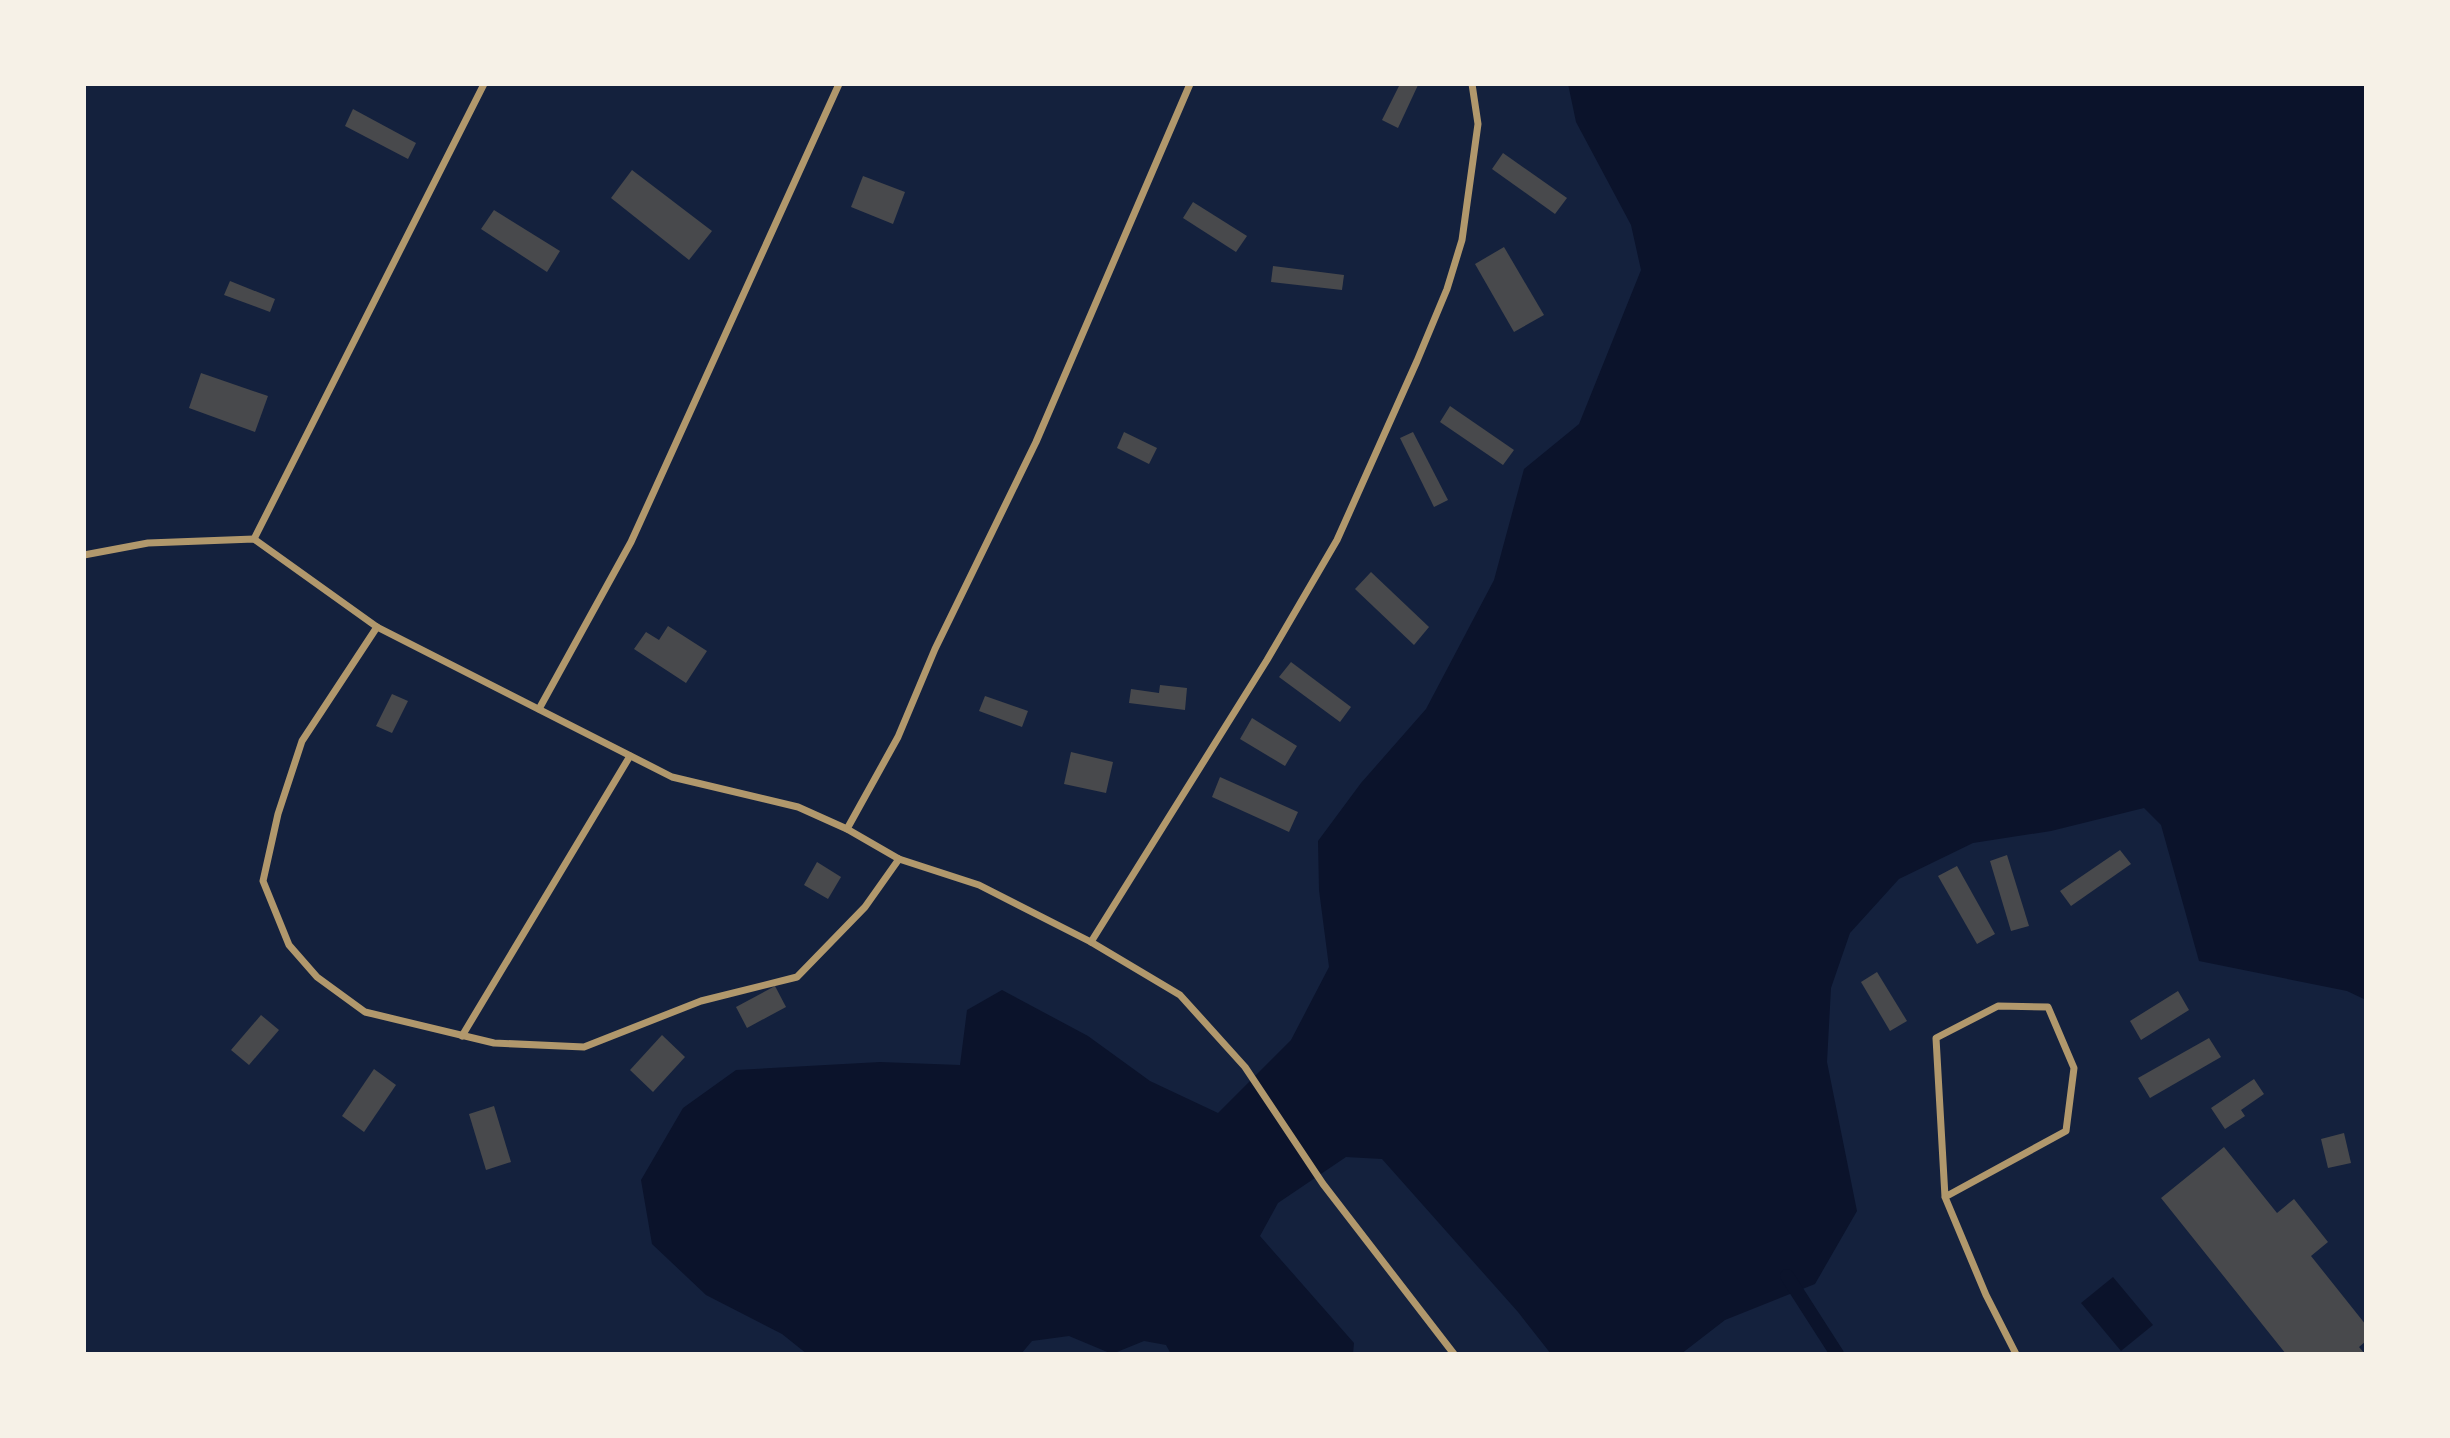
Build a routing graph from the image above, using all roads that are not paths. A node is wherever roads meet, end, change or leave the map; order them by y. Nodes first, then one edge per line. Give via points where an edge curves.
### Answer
1 (484, 84) edge
2 (839, 84) edge
3 (1190, 84) edge
4 (1472, 84) edge
5 (254, 539) junction
6 (84, 555) edge
7 (377, 626) junction
8 (539, 709) junction
9 (630, 756) junction
10 (847, 829) junction
11 (899, 859) junction
12 (1091, 942) junction
13 (462, 1036) junction
14 (1945, 1197) junction
15 (1454, 1354) edge
16 (2016, 1354) edge

1 - 5 street
2 - 8 street via 631,542
3 - 10 street via 1036,442 934,649 898,737
4 - 12 street via 1478,124 1462,240 1417,361 1337,540
5 - 6 street via 148,543
5 - 7 street
7 - 8 street
7 - 13 street via 302,741 278,814 263,881 289,945 317,978 365,1012
8 - 9 street
9 - 10 street via 672,777 798,807
9 - 13 street
10 - 11 street
11 - 12 street via 979,885
11 - 13 street via 865,907 797,977 701,1001 584,1047 494,1043
12 - 15 street via 1180,995 1245,1067 1323,1184
14 - 14 street via 2066,1131 2074,1068 2048,1007 1998,1006 1936,1038
14 - 16 street

